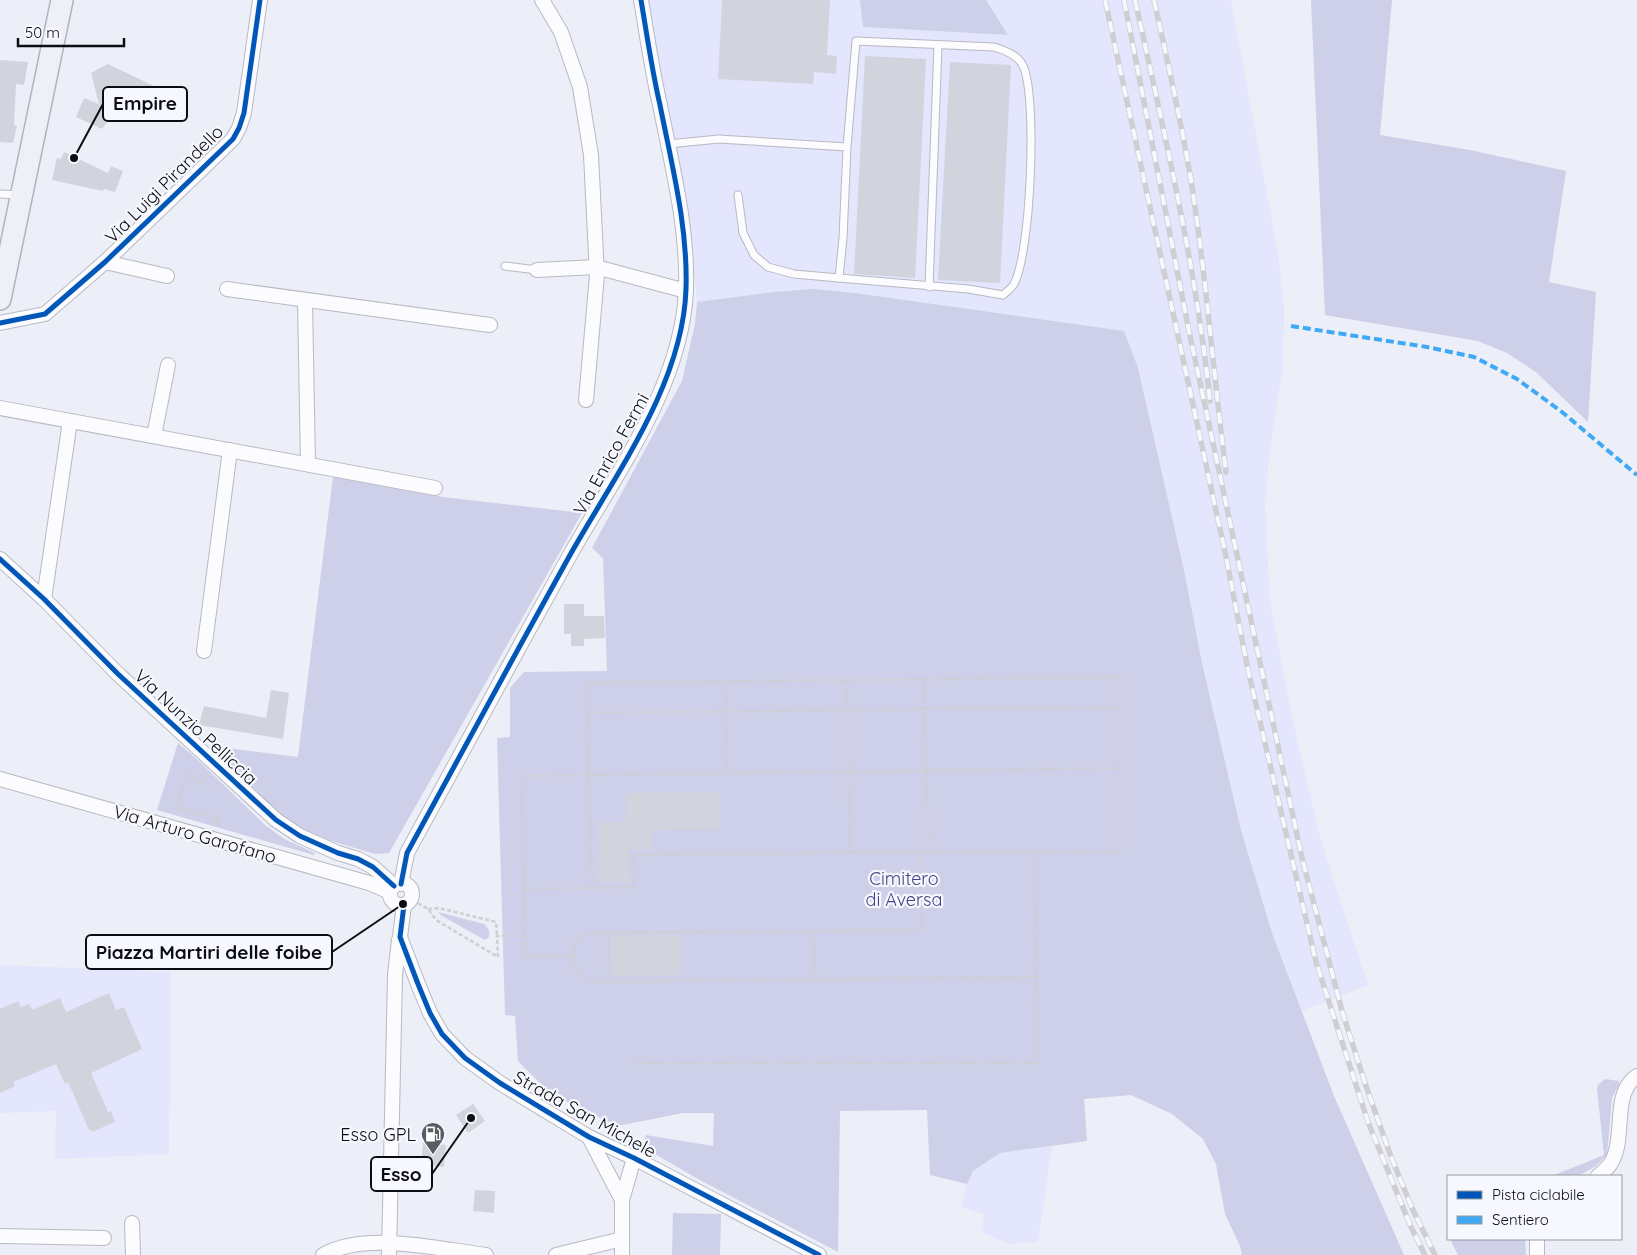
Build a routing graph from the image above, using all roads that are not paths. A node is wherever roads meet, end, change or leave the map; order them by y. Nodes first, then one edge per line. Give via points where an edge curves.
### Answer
1 (62, 0) edge
2 (260, 0) edge
3 (542, 0) edge
4 (641, 0) edge
5 (938, 45) junction
6 (668, 144) junction
7 (847, 147) junction
8 (0, 194) edge
9 (22, 195) junction
10 (738, 195) dead end
11 (105, 262) junction
12 (505, 266) dead end
13 (596, 267) junction
14 (537, 270) joint
15 (167, 276) dead end
16 (839, 278) junction
17 (929, 286) junction
18 (227, 289) dead end
19 (686, 291) junction
20 (0, 299) edge
21 (306, 300) junction
22 (0, 323) edge
23 (490, 325) dead end
24 (168, 365) dead end
25 (586, 400) dead end
26 (0, 408) edge
27 (70, 421) junction
28 (154, 436) junction
29 (230, 450) junction
30 (308, 464) junction
31 (435, 488) dead end
32 (0, 559) edge
33 (44, 599) junction
34 (204, 651) dead end
35 (0, 779) edge
36 (395, 887) junction
37 (407, 902) junction
38 (400, 937) junction
39 (1637, 1076) edge
40 (589, 1137) junction
41 (634, 1158) junction
42 (1599, 1175) edge
43 (622, 1200) junction
44 (132, 1223) dead end
45 (0, 1236) edge
46 (104, 1238) dead end
47 (622, 1239) junction
48 (1536, 1240) edge
49 (389, 1249) edge
50 (133, 1255) edge
51 (323, 1255) edge
52 (486, 1255) edge
53 (556, 1255) edge
54 (622, 1255) edge
55 (819, 1255) edge
56 (1536, 1255) edge

1 - 9 main road
2 - 11 street, Via Luigi Pirandello via 244,113 236,133
3 - 13 street via 561,32 580,87 591,155
4 - 6 street, Via Enrico Fermi
5 - 7 lane via 856,42
5 - 17 lane
5 - 17 lane via 994,47 1010,52 1024,67 1029,98 1030,179 1023,256 1014,285 1003,295
6 - 7 lane via 719,139
6 - 19 street, Via Enrico Fermi via 686,260
7 - 16 lane
8 - 9 lane
9 - 20 main road
10 - 16 lane via 743,232 754,255 768,267 794,274
11 - 15 street, Via Luigi Pirandello
11 - 22 street, Via Luigi Pirandello via 45,314
12 - 14 lane
13 - 14 street
13 - 19 street
13 - 25 street
16 - 17 lane
18 - 21 street
19 - 36 street, Via Enrico Fermi via 676,352 663,389 407,854
21 - 23 street
21 - 30 street
24 - 28 street
26 - 27 street
27 - 28 street
27 - 33 street
28 - 29 street
29 - 30 street
29 - 34 street
30 - 31 street
32 - 33 street, Via Nunzio Pelliccia
33 - 36 street, Via Nunzio Pelliccia via 118,674 288,829 358,859
35 - 36 street, Via Arturo Garofano via 369,883
36 - 37 street via 406,885 410,889
36 - 37 street via 392,901 397,905
37 - 38 street, Strada San Michele
38 - 40 street, Strada San Michele via 430,1013 442,1034 465,1058 500,1083
38 - 49 street via 395,975
39 - 42 street via 1624,1094 1620,1108 1614,1158
40 - 41 street, Strada San Michele
40 - 43 street
41 - 43 street
41 - 55 street, Strada San Michele
43 - 47 street
44 - 50 street
45 - 46 street
47 - 53 street
47 - 54 street
48 - 56 street
49 - 51 street via 350,1246
49 - 52 street

